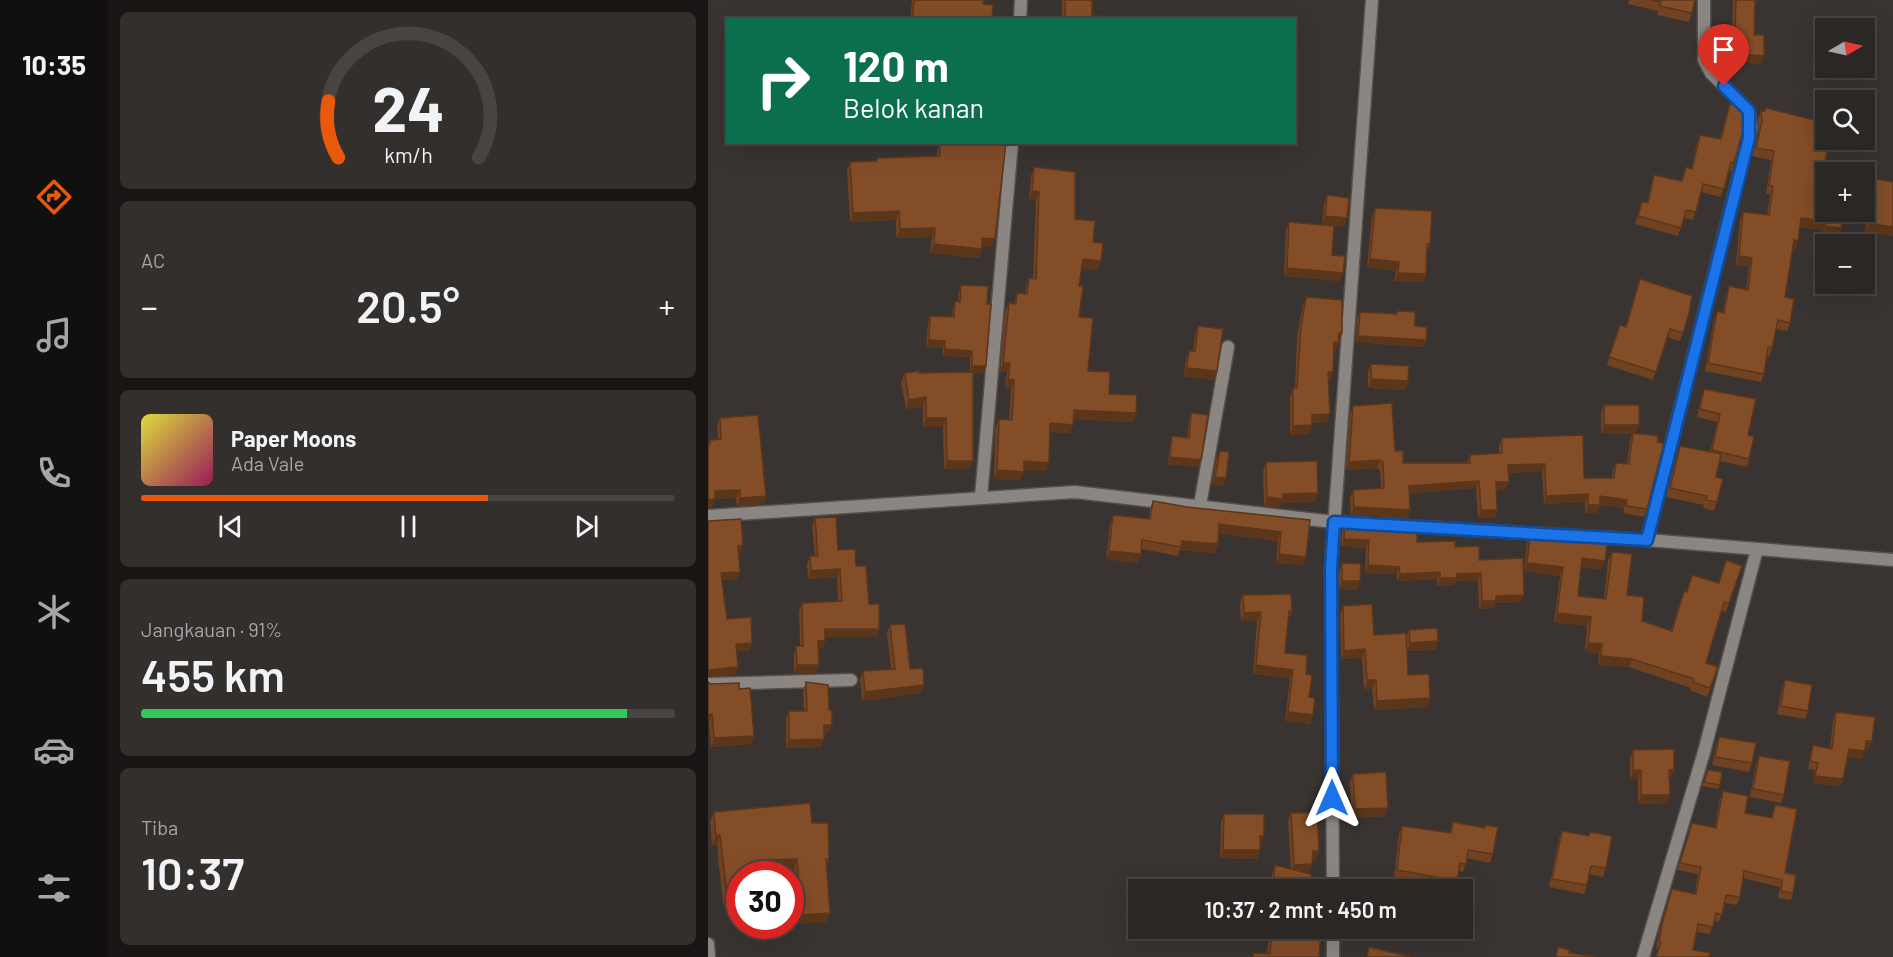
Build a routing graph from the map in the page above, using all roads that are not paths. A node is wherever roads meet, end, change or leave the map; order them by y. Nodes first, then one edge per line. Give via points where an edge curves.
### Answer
1 (1021, 0) edge
2 (1372, 0) edge
3 (1704, 0) edge
4 (1020, 18) edge
5 (1012, 144) edge
6 (1228, 346) dead end
7 (981, 497) junction
8 (1200, 505) junction
9 (708, 516) edge
10 (1334, 522) junction
11 (1647, 540) junction
12 (1757, 549) junction
13 (1893, 560) edge
14 (851, 680) dead end
15 (708, 684) edge
16 (1333, 879) edge
17 (1333, 939) edge
18 (708, 944) edge
19 (709, 957) edge
20 (1333, 957) edge
21 (1643, 957) edge

1 - 4 street
2 - 10 street
3 - 11 street via 1704,60 1711,73 1749,111 1751,128
5 - 7 street
6 - 8 street
7 - 8 street via 1075,492
7 - 9 street
8 - 10 street
10 - 11 street
10 - 16 street
11 - 12 street
12 - 13 street
12 - 21 street via 1704,752
14 - 15 street
17 - 20 street
18 - 19 street

